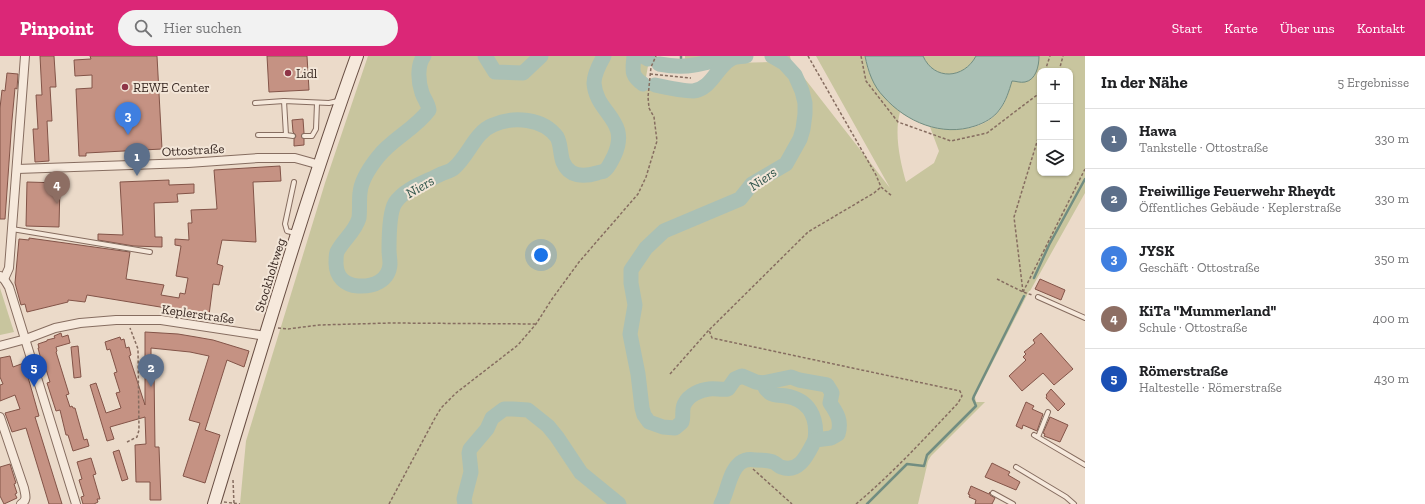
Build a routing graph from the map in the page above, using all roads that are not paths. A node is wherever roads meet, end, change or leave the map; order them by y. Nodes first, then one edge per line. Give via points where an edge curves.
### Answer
1 (25, 56) edge
2 (357, 56) edge
3 (341, 101) junction
4 (284, 102) junction
5 (255, 103) dead end
6 (317, 103) junction
7 (258, 135) dead end
8 (286, 135) junction
9 (293, 136) dead end
10 (304, 136) dead end
11 (320, 165) junction
12 (17, 169) junction
13 (294, 182) dead end
14 (12, 229) junction
15 (297, 234) junction
16 (150, 252) dead end
17 (2, 277) edge
18 (1038, 297) road end
19 (1085, 318) edge
20 (267, 331) junction
21 (26, 339) junction
22 (0, 346) edge
23 (1048, 412) dead end
24 (0, 417) edge
25 (1085, 465) edge
26 (1016, 467) dead end
27 (993, 493) dead end
28 (214, 502) edge
29 (21, 504) edge
30 (76, 504) edge
31 (1013, 504) edge
32 (1074, 504) edge

1 - 12 street
2 - 3 main road, Stockholtweg
3 - 6 lane
3 - 11 main road, Stockholtweg
4 - 5 lane
4 - 6 lane
4 - 8 lane
6 - 10 lane via 316,129 312,136
7 - 8 lane
8 - 9 lane
11 - 12 street, Ottostraße via 295,158 258,158
11 - 15 main road, Stockholtweg
12 - 14 street
13 - 15 lane via 284,224 287,231
14 - 16 lane
14 - 17 street via 9,268
15 - 20 main road, Stockholtweg
17 - 21 street via 9,287
18 - 19 lane
20 - 21 street, Keplerstraße via 160,320 126,320 80,322
20 - 28 main road, Stockholtweg
21 - 22 street, Keplerstraße
21 - 30 street
23 - 25 lane via 1036,436
24 - 29 street via 24,488 26,497
26 - 32 lane
27 - 31 lane

